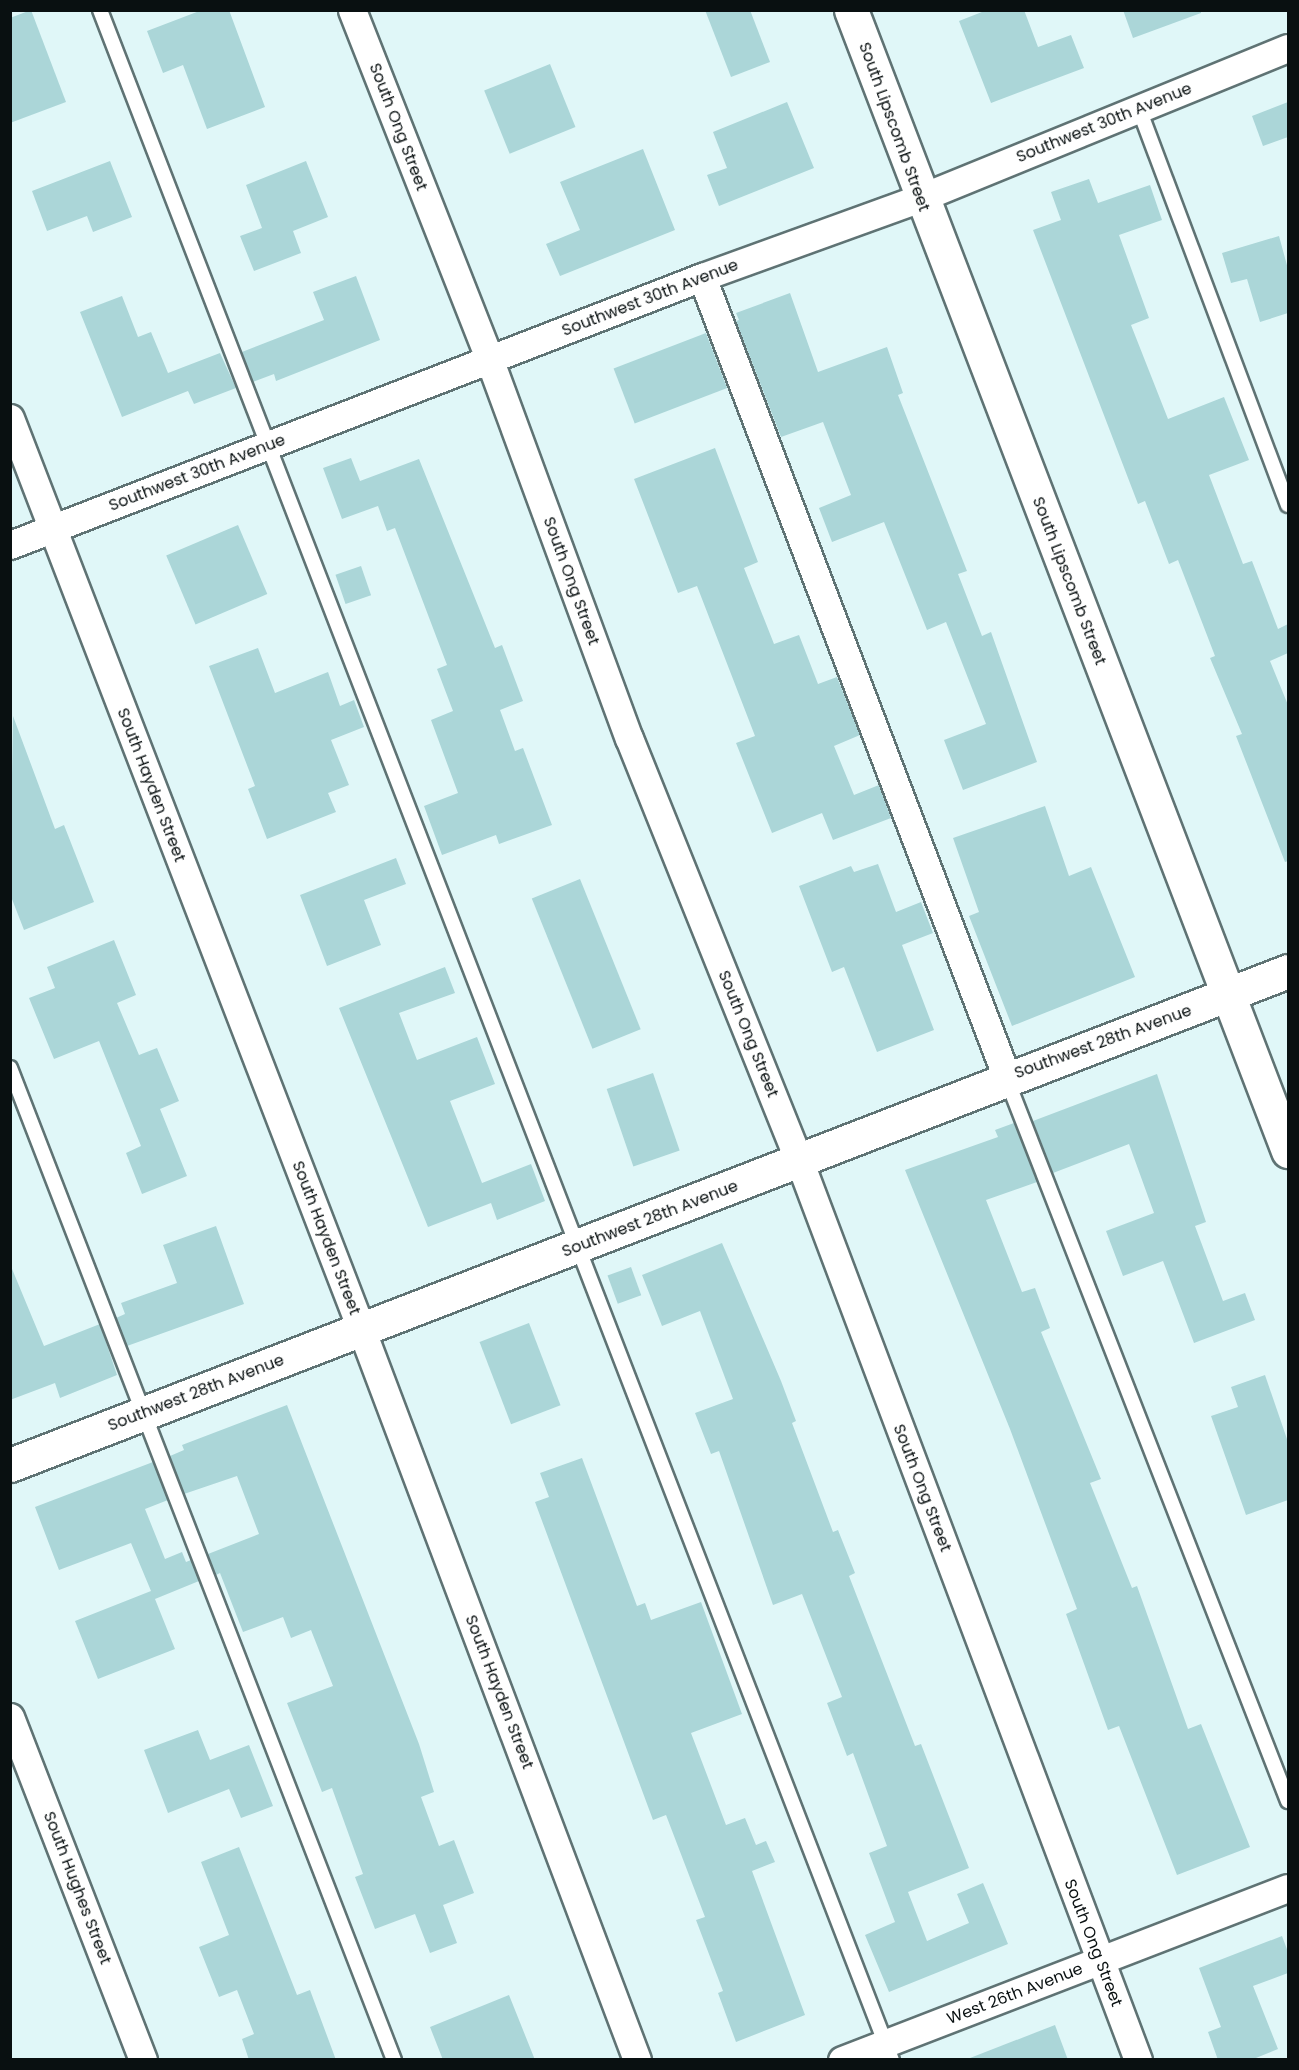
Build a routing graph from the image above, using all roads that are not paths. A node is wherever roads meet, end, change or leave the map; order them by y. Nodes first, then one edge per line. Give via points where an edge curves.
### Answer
1 (100, 10) edge
2 (352, 10) edge
3 (851, 10) edge
4 (1288, 48) edge
5 (1138, 109) junction
6 (920, 198) junction
7 (702, 277) junction
8 (490, 362) junction
9 (10, 418) edge
10 (268, 446) junction
11 (1288, 505) edge
12 (53, 528) junction
13 (10, 544) edge
14 (1288, 971) edge
15 (1229, 995) junction
16 (10, 1068) edge
17 (1007, 1078) junction
18 (1288, 1151) edge
19 (799, 1160) junction
20 (577, 1247) junction
21 (362, 1331) junction
22 (143, 1412) junction
23 (10, 1465) edge
24 (10, 1717) edge
25 (1288, 1801) edge
26 (1288, 1888) edge
27 (1100, 1962) junction
28 (889, 2051) edge
29 (143, 2060) edge
30 (393, 2060) edge
31 (637, 2060) edge
32 (842, 2060) edge
33 (1138, 2060) edge

1 - 10 lane
2 - 8 street, South Ong Street
3 - 6 main road, South Lipscomb Street
4 - 5 street, Southwest 30th Avenue
5 - 6 street, Southwest 30th Avenue
5 - 11 lane
6 - 7 street, Southwest 30th Avenue
6 - 15 main road, South Lipscomb Street
7 - 8 street, Southwest 30th Avenue
7 - 17 street
8 - 10 street, Southwest 30th Avenue
8 - 19 street, South Ong Street via 629,738
9 - 12 street, South Hayden Street
10 - 12 street, Southwest 30th Avenue
10 - 20 lane
12 - 13 street, Southwest 30th Avenue
12 - 21 street, South Hayden Street
14 - 15 main road, Southwest 28th Avenue
15 - 17 main road, Southwest 28th Avenue
15 - 18 main road, South Lipscomb Street
16 - 22 lane
17 - 19 main road, Southwest 28th Avenue
17 - 25 lane
19 - 20 main road, Southwest 28th Avenue
19 - 27 street, South Ong Street
20 - 21 main road, Southwest 28th Avenue
20 - 28 lane
21 - 22 main road, Southwest 28th Avenue
21 - 31 street, South Hayden Street
22 - 23 main road, Southwest 28th Avenue
22 - 30 lane
24 - 29 street, South Hughes Street
26 - 27 street, West 26th Avenue
27 - 28 street, West 26th Avenue
27 - 33 street, South Ong Street
28 - 32 street, West 26th Avenue

